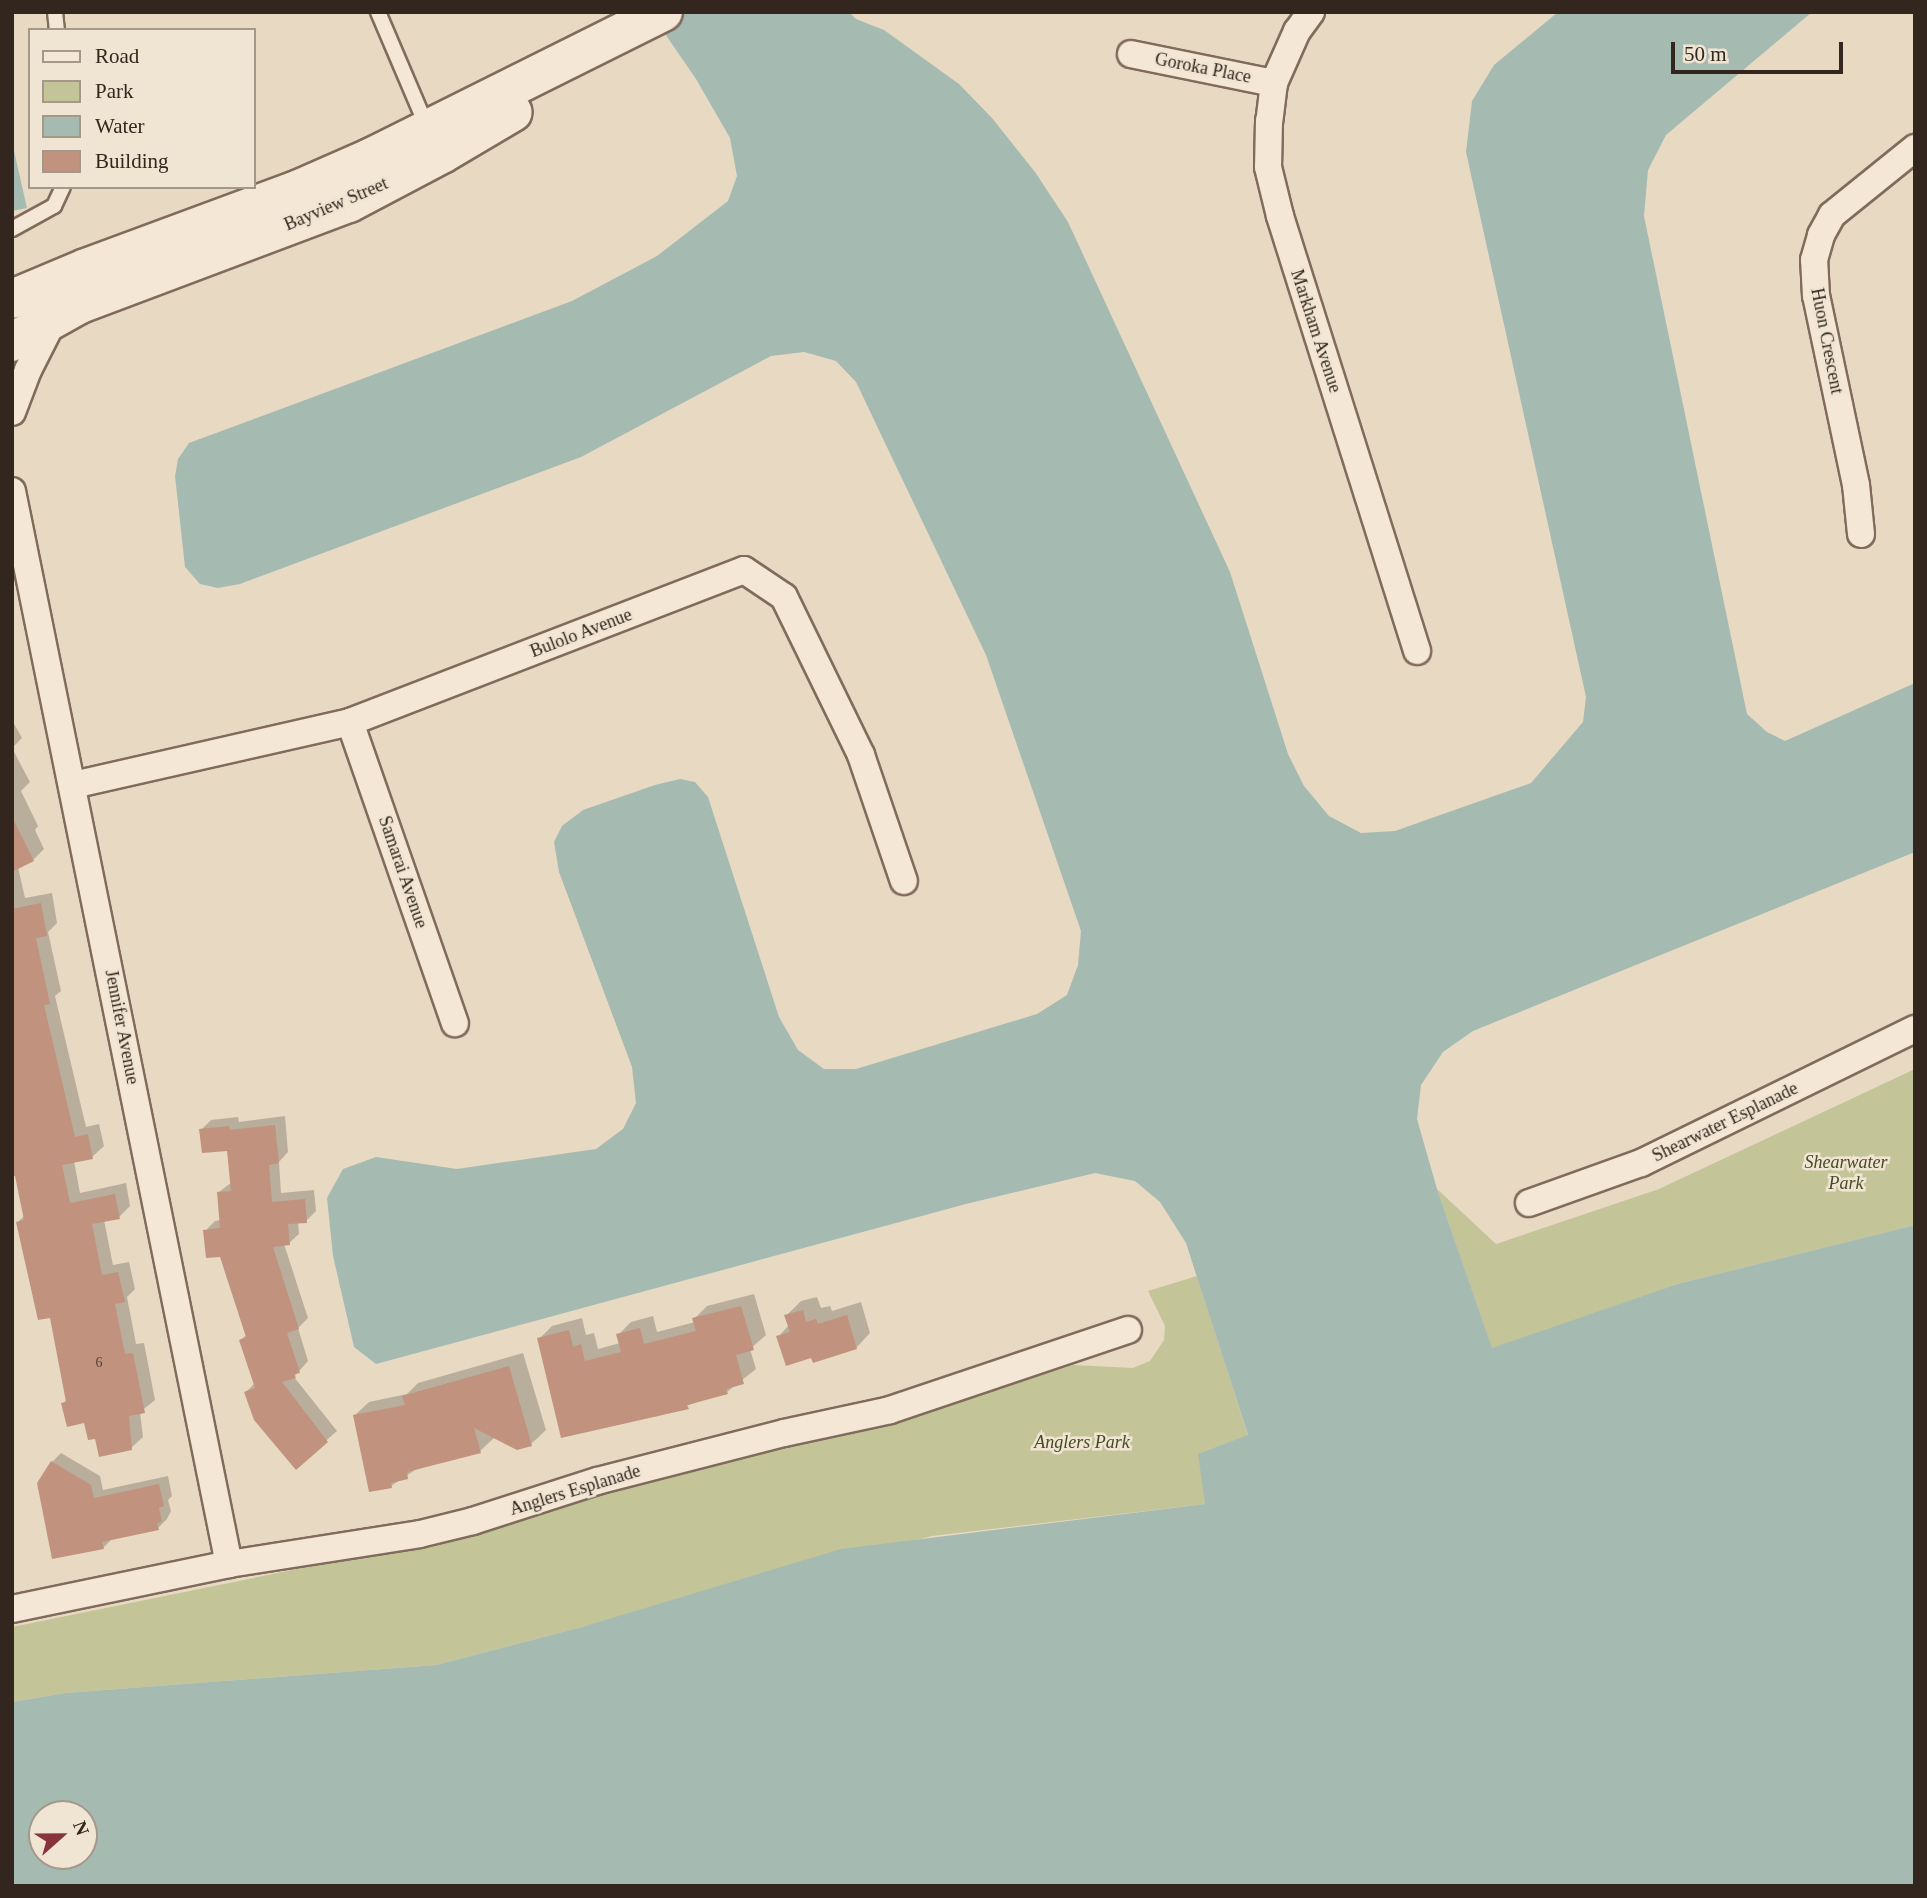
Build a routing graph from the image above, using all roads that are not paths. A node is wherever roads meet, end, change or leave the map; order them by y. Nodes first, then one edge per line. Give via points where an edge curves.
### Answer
1 (378, 12) edge
2 (1311, 12) edge
3 (650, 19) edge
4 (1131, 54) dead end
5 (1274, 83) junction
6 (435, 142) junction
7 (1915, 148) edge
8 (61, 189) edge
9 (12, 229) edge
10 (12, 299) edge
11 (55, 316) junction
12 (12, 342) edge
13 (12, 412) edge
14 (12, 491) edge
15 (1861, 534) dead end
16 (1417, 651) dead end
17 (350, 722) junction
18 (73, 785) junction
19 (904, 881) dead end
20 (456, 1023) dead end
21 (1915, 1029) edge
22 (1529, 1203) dead end
23 (1128, 1330) dead end
24 (229, 1564) junction
25 (12, 1609) edge

1 - 6 lane
2 - 5 street, Markham Avenue via 1297,31
3 - 6 main road, Bayview Street via 551,88
4 - 5 street, Goroka Place
5 - 16 street, Markham Avenue via 1268,167 1280,216
6 - 10 main road, Bayview Street
6 - 11 main road, Bayview Street via 349,203
7 - 15 street, Huon Crescent via 1832,215 1814,260 1816,296 1856,485
8 - 9 lane via 54,206
11 - 12 main road, Bayview Street
11 - 13 street
14 - 18 street, Jennifer Avenue
17 - 18 street, Bulolo Avenue
17 - 19 street, Bulolo Avenue via 744,570 784,597 861,755
17 - 20 street, Samarai Avenue
18 - 24 street, Jennifer Avenue
21 - 22 street, Shearwater Esplanade via 1641,1163
23 - 24 street, Anglers Esplanade via 890,1410 597,1480 473,1521 420,1534
24 - 25 street, Anglers Esplanade

